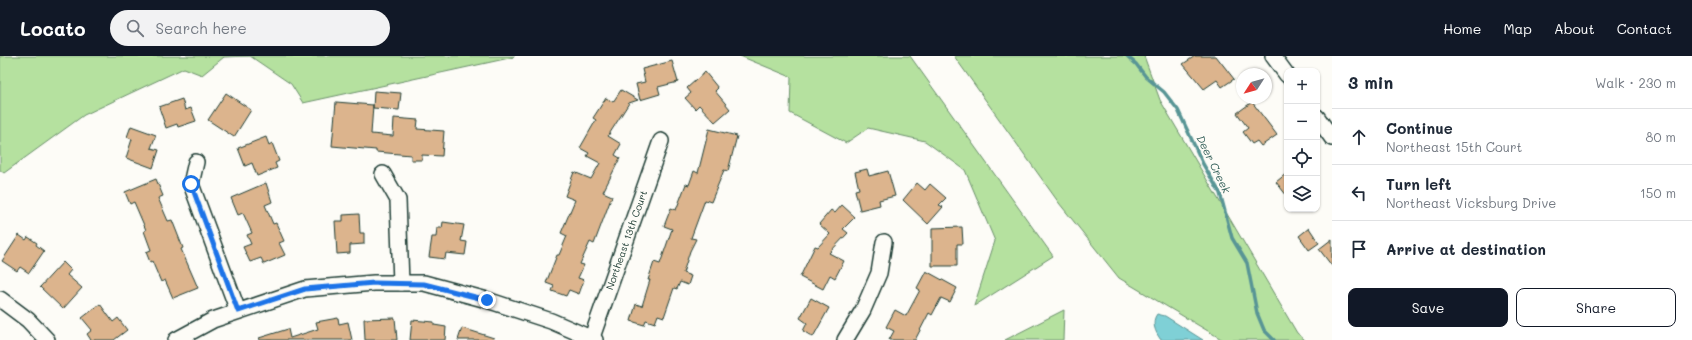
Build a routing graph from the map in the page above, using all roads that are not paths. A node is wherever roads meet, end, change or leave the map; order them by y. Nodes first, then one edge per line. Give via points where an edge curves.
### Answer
1 (1273, 56) edge
2 (1284, 72) edge
3 (1320, 121) edge
4 (1332, 138) edge
5 (661, 140) dead end
6 (196, 162) dead end
7 (383, 174) dead end
8 (884, 242) dead end
9 (401, 283) junction
10 (0, 299) edge
11 (238, 311) junction
12 (47, 340) edge
13 (176, 340) edge
14 (592, 340) edge
15 (845, 340) edge

1 - 2 street
3 - 4 street
5 - 14 street, Northeast 13th Court
6 - 11 street via 191,184
7 - 9 street via 398,200
8 - 15 street via 879,273 863,310
9 - 11 street via 305,289
9 - 14 street via 424,284 487,300 551,321
10 - 12 street via 28,320
11 - 13 street via 213,320

